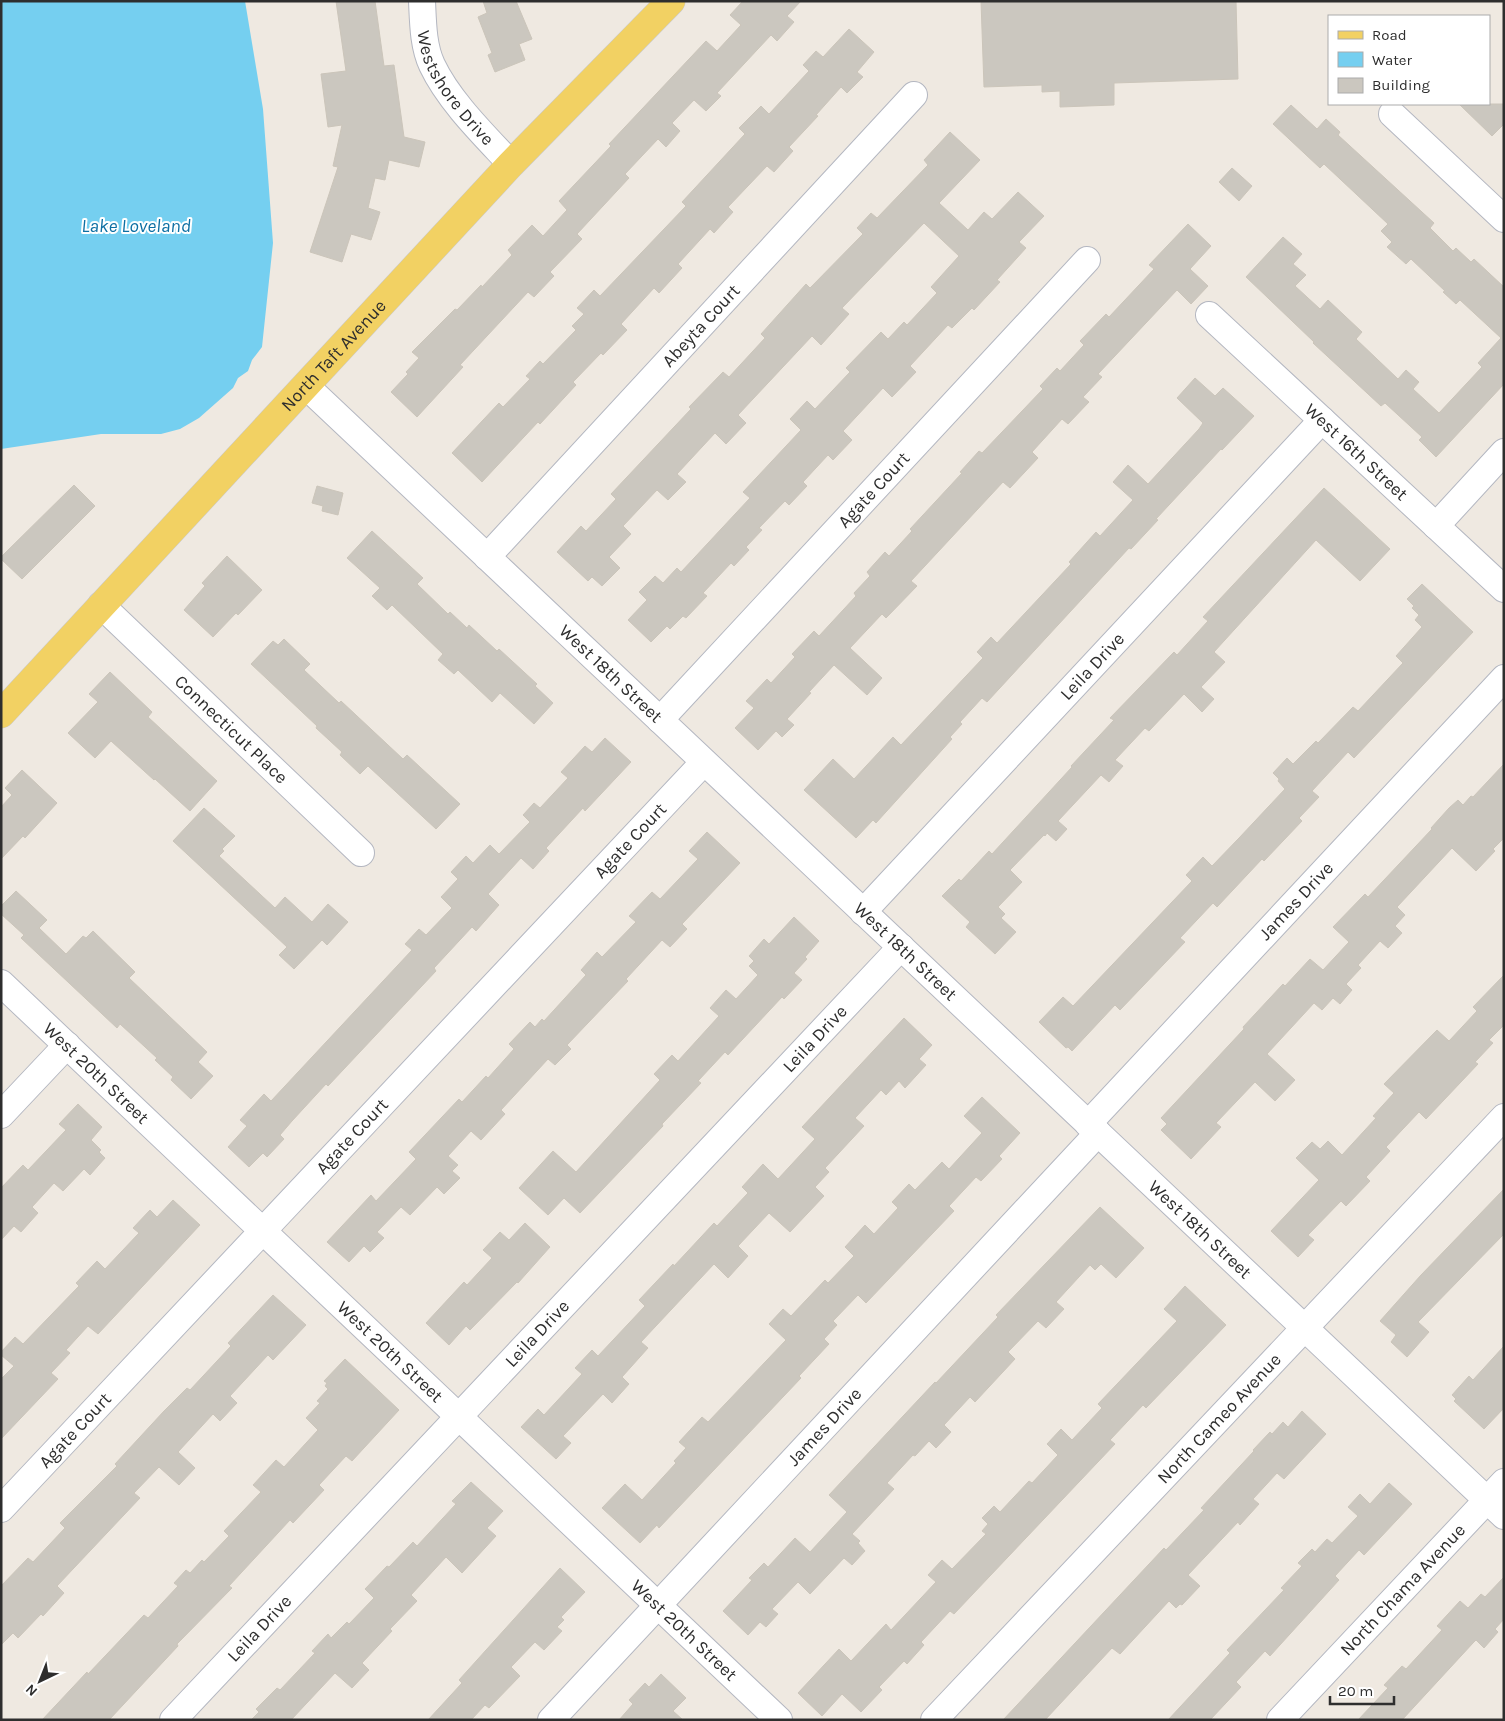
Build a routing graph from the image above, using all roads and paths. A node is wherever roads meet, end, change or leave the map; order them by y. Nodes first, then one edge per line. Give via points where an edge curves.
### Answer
1 (422, 1) edge
2 (671, 1) edge
3 (914, 95) dead end
4 (1392, 114) dead end
5 (511, 164) junction
6 (1504, 219) edge
7 (1087, 260) dead end
8 (1209, 315) dead end
9 (306, 386) junction
10 (1322, 420) junction
11 (1504, 452) edge
12 (1436, 526) junction
13 (487, 557) junction
14 (1504, 589) edge
15 (101, 605) junction
16 (1504, 678) edge
17 (1, 714) edge
18 (660, 720) junction
19 (704, 762) junction
20 (361, 853) dead end
21 (863, 912) junction
22 (901, 947) junction
23 (1, 983) edge
24 (67, 1045) junction
25 (1, 1115) edge
26 (1504, 1117) edge
27 (1093, 1129) junction
28 (263, 1231) junction
29 (1304, 1327) junction
30 (459, 1416) junction
31 (1498, 1499) edge
32 (1, 1509) edge
33 (659, 1606) junction
34 (173, 1720) edge
35 (551, 1720) edge
36 (779, 1720) edge
37 (934, 1720) edge
38 (1280, 1720) edge

1 - 5 street, Westshore Drive via 432,65 458,106
2 - 5 main road, North Taft Avenue
3 - 13 street, Abeyta Court
4 - 6 street
5 - 9 main road, North Taft Avenue
7 - 18 street, Agate Court
8 - 10 street, West 16th Street
9 - 13 street, West 18th Street
9 - 15 main road, North Taft Avenue
10 - 12 street, West 16th Street
10 - 21 street, Leila Drive
11 - 12 street
12 - 14 street, West 16th Street
13 - 18 street, West 18th Street
15 - 17 main road, North Taft Avenue
15 - 20 street, Connecticut Place
16 - 27 street, James Drive
18 - 19 street, West 18th Street
19 - 21 street, West 18th Street
19 - 28 street, Agate Court
21 - 22 street, West 18th Street
22 - 27 street, West 18th Street
22 - 30 street, Leila Drive
23 - 24 street, West 20th Street
24 - 25 street
24 - 28 street, West 20th Street
26 - 29 street, North Cameo Avenue
27 - 29 street, West 18th Street
27 - 33 street, James Drive
28 - 30 street, West 20th Street
28 - 32 street, Agate Court
29 - 31 street, West 18th Street
29 - 37 street, North Cameo Avenue
30 - 33 street, West 20th Street
30 - 34 street, Leila Drive
31 - 38 street, North Chama Avenue
33 - 35 street, James Drive
33 - 36 street, West 20th Street

